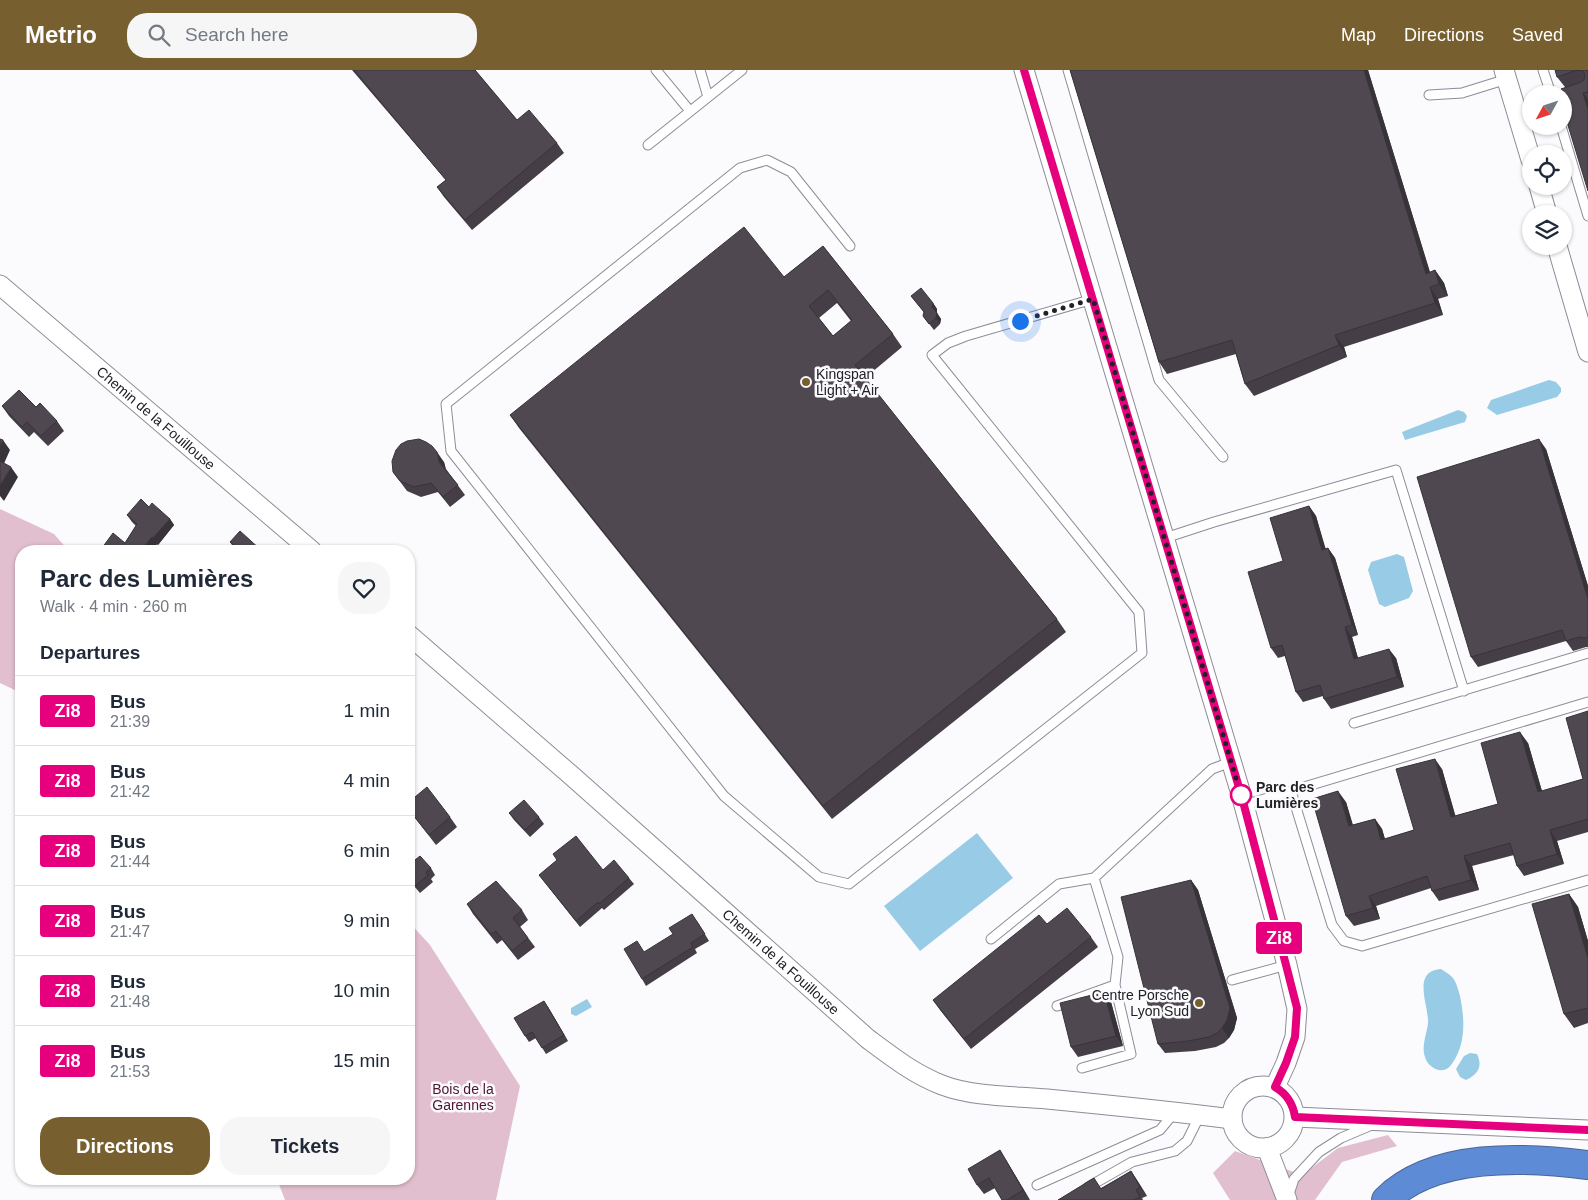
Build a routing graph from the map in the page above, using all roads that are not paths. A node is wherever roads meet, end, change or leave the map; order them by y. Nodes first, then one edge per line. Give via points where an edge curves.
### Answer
1 (656, 70) edge
2 (700, 70) edge
3 (742, 70) edge
4 (1024, 70) edge
5 (1068, 70) edge
6 (1543, 70) edge
7 (1506, 75) edge
8 (1548, 85) edge
9 (1429, 95) dead end
10 (708, 97) junction
11 (1522, 105) edge
12 (690, 111) junction
13 (1564, 135) edge
14 (648, 145) dead end
15 (1588, 216) edge
16 (850, 246) dead end
17 (1560, 255) edge
18 (0, 285) edge
19 (1093, 299) junction
20 (1588, 352) edge
21 (1223, 457) dead end
22 (1165, 538) junction
23 (305, 545) edge
24 (415, 640) edge
25 (1588, 653) edge
26 (1464, 691) junction
27 (1588, 702) edge
28 (1354, 723) dead end
29 (1231, 762) junction
30 (1291, 791) junction
31 (1244, 805) junction
32 (1094, 878) junction
33 (1588, 880) edge
34 (991, 939) dead end
35 (1286, 965) junction
36 (1232, 980) dead end
37 (1115, 985) junction
38 (1057, 1006) dead end
39 (1082, 1068) dead end
40 (1275, 1087) junction
41 (1170, 1111) junction
42 (1200, 1115) junction
43 (1295, 1117) junction
44 (1232, 1119) junction
45 (1379, 1120) junction
46 (1588, 1130) edge
47 (1267, 1148) junction
48 (1588, 1166) edge
49 (1588, 1177) edge
50 (1037, 1186) dead end
51 (1082, 1190) edge
52 (1287, 1200) edge
53 (1386, 1200) edge
54 (1410, 1200) edge

1 - 12 lane
2 - 10 lane
3 - 10 lane
4 - 19 street
5 - 21 lane via 1160,380
6 - 8 lane
7 - 9 lane via 1462,93
7 - 11 street
10 - 12 lane
12 - 14 lane
13 - 15 lane
16 - 19 lane via 791,172 767,160 740,168 446,404 451,450 724,796 818,877 849,884 1142,653 1139,612 932,355 948,343 966,336
17 - 20 street
18 - 23 street, Chemin de la Fouillouse
19 - 22 street
22 - 26 lane via 1396,470
22 - 29 street
24 - 41 street, Chemin de la Fouillouse via 868,1039 900,1063 943,1085 968,1091
25 - 26 lane
26 - 28 lane
27 - 30 lane
29 - 31 street
29 - 32 lane via 1212,769
30 - 31 lane
30 - 33 lane via 1332,925 1344,941 1362,946
31 - 35 street
32 - 34 lane via 1059,884
32 - 37 lane via 1118,957
35 - 36 lane
35 - 40 street via 1297,1008 1295,1037
37 - 38 lane
37 - 39 lane via 1131,1054
40 - 43 street via 1290,1099
40 - 44 street via 1263,1085 1240,1095 1233,1106
41 - 42 street, Chemin de la Fouillouse
41 - 50 lane via 1169,1119 1160,1130
42 - 44 street, Chemin de la Fouillouse
42 - 51 lane via 1187,1141 1175,1151 1132,1162
43 - 45 street
43 - 47 street via 1287,1138
44 - 47 street via 1240,1138 1257,1148
45 - 46 street
45 - 52 lane via 1320,1152 1294,1180
47 - 52 street
48 - 53 highway via 1514,1160 1451,1167 1421,1177
49 - 54 highway via 1528,1171 1481,1174 1442,1183

